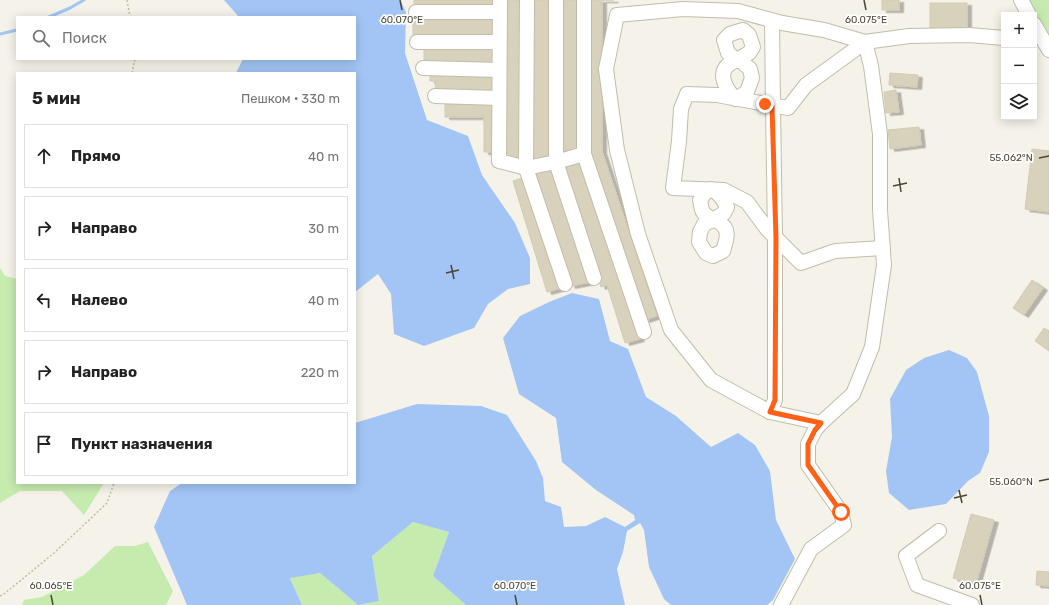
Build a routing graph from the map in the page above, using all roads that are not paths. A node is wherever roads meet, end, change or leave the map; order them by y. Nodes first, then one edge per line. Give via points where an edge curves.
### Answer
1 (527, 0) edge
2 (556, 0) edge
3 (584, 0) edge
4 (1021, 0) edge
5 (500, 6) edge
6 (416, 12) dead end
7 (1027, 12) edge
8 (772, 20) junction
9 (1037, 32) edge
10 (1001, 38) edge
11 (417, 42) dead end
12 (499, 42) junction
13 (865, 42) junction
14 (1049, 50) edge
15 (424, 68) dead end
16 (499, 70) junction
17 (435, 96) dead end
18 (499, 98) junction
19 (736, 99) junction
20 (772, 106) junction
21 (584, 154) junction
22 (556, 162) junction
23 (526, 168) junction
24 (711, 189) junction
25 (776, 238) junction
26 (883, 248) junction
27 (594, 278) dead end
28 (565, 284) dead end
29 (644, 332) dead end
30 (770, 412) junction
31 (821, 423) junction
32 (939, 530) dead end
33 (781, 605) edge
34 (972, 605) edge

1 - 23 street
2 - 22 street
3 - 21 street
4 - 7 street
5 - 6 street
5 - 12 street
8 - 13 street via 782,24 824,30
8 - 20 street
8 - 30 street via 738,11 683,9 617,15 606,69 617,150 638,234 671,330 711,380
9 - 14 street
10 - 13 street via 969,35 909,36
11 - 12 street
12 - 16 street
13 - 20 street via 806,85 788,108
13 - 26 street via 871,66 880,134
15 - 16 street
16 - 18 street
17 - 18 street
18 - 23 street via 499,161
19 - 19 street via 724,82 724,72 728,65 737,60 750,69 752,78 747,92
19 - 20 street
19 - 24 street via 717,95 687,94 681,109 673,188
20 - 25 street
21 - 22 street
21 - 29 street
22 - 23 street
22 - 27 street
23 - 28 street
24 - 24 street via 700,200 704,212 713,220 724,213 727,207 722,197
24 - 25 street via 724,190 747,202
25 - 26 street via 801,263 835,251
25 - 30 street via 775,400
26 - 31 street via 884,265 872,347 853,394
30 - 31 street
31 - 33 street via 808,444 808,465 841,512 844,525 811,549
32 - 34 street via 906,556 917,585

